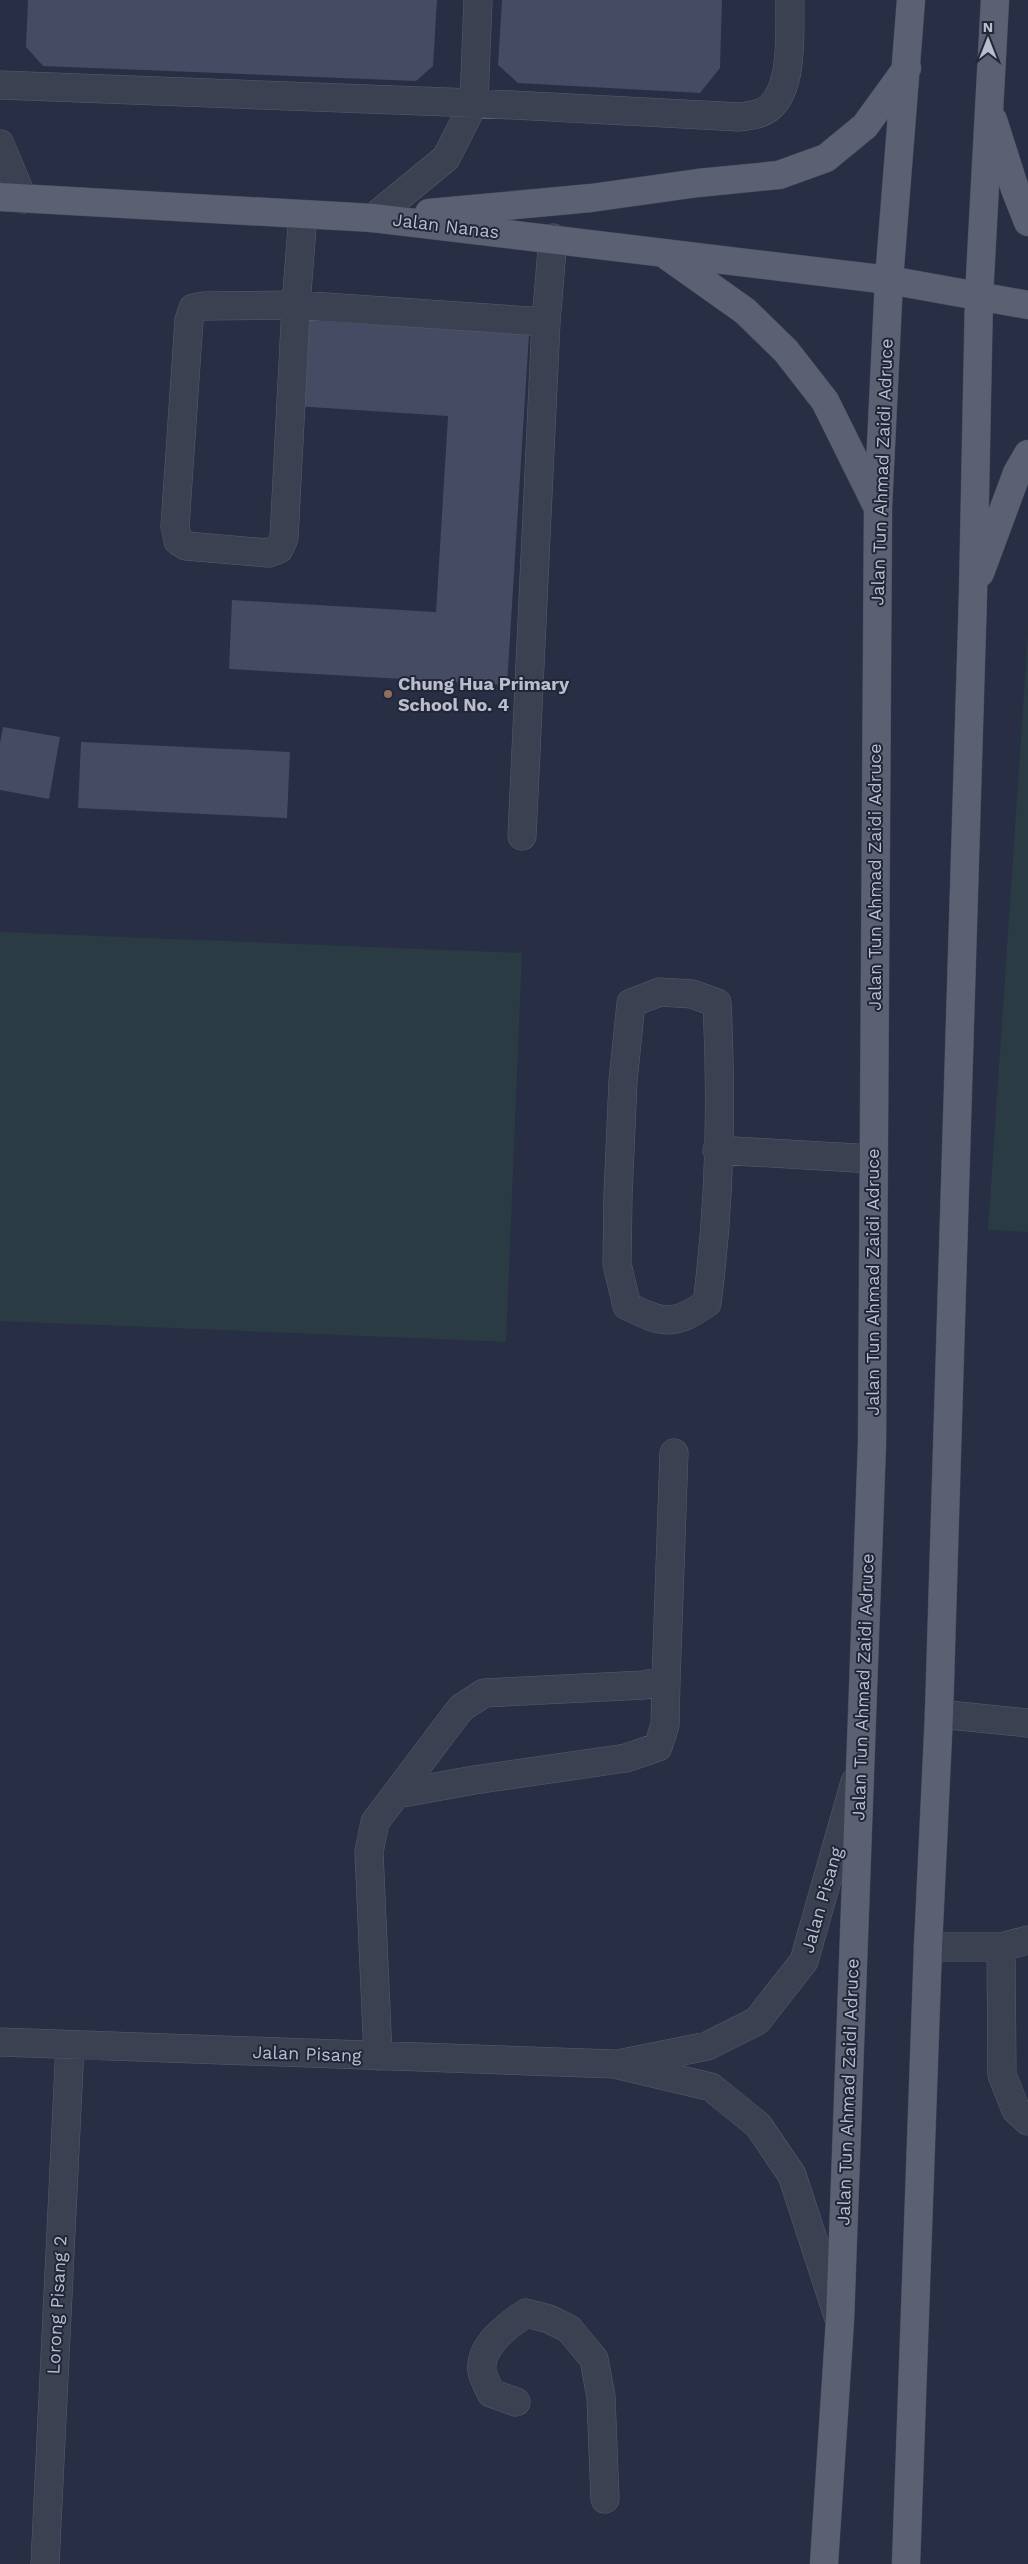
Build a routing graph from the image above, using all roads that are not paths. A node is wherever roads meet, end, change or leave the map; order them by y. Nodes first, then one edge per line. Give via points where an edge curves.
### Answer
1 (478, 0) edge
2 (790, 0) edge
3 (910, 0) edge
4 (995, 0) edge
5 (907, 68) junction
6 (0, 85) edge
7 (988, 102) junction
8 (474, 103) junction
9 (0, 144) edge
10 (12, 198) edge
11 (303, 215) junction
12 (373, 218) junction
13 (1028, 222) edge
14 (553, 238) junction
15 (665, 254) junction
16 (889, 280) junction
17 (979, 296) junction
18 (296, 304) junction
19 (1028, 305) edge
20 (546, 322) junction
21 (1028, 454) edge
22 (878, 507) junction
23 (973, 594) junction
24 (522, 836) dead end
25 (717, 1150) junction
26 (874, 1159) junction
27 (674, 1453) dead end
28 (666, 1680) junction
29 (939, 1714) junction
30 (1028, 1718) edge
31 (860, 1764) junction
32 (397, 1794) junction
33 (1028, 1940) edge
34 (1002, 1946) junction
35 (928, 1947) junction
36 (0, 2042) edge
37 (70, 2045) junction
38 (378, 2056) junction
39 (614, 2064) junction
40 (1028, 2121) edge
41 (840, 2320) junction
42 (516, 2402) dead end
43 (605, 2499) dead end
44 (45, 2564) edge
45 (824, 2564) edge
46 (906, 2564) edge

1 - 8 street
2 - 8 street via 786,80 776,101 760,113 740,117
3 - 5 main road, Jalan Tun Ahmad Zaidi Adruce
4 - 7 main road
5 - 12 main road via 858,132 826,158 779,175 591,198
5 - 16 main road, Jalan Tun Ahmad Zaidi Adruce
6 - 8 street
7 - 13 main road
7 - 17 main road
8 - 12 street via 446,158
9 - 10 street
10 - 11 main road, Jalan Nanas
11 - 12 main road, Jalan Nanas
11 - 18 street
12 - 14 main road, Jalan Nanas
14 - 15 main road, Jalan Nanas
14 - 20 street
15 - 16 main road, Jalan Nanas
15 - 22 main road via 745,311 786,351 824,401
16 - 17 main road, Jalan Nanas
16 - 22 main road, Jalan Tun Ahmad Zaidi Adruce
17 - 19 main road, Jalan Nanas
17 - 23 main road
18 - 18 street via 284,538 279,549 268,553 186,546 178,541 175,526 189,320 193,308
18 - 20 street
20 - 24 street
21 - 23 main road via 1016,473
22 - 26 main road, Jalan Tun Ahmad Zaidi Adruce
23 - 29 main road
25 - 25 street via 714,1255 707,1303 687,1318 657,1321 627,1306 617,1264 622,1081 631,1003 660,992 692,994 717,1003 721,1079
25 - 26 street
26 - 31 main road, Jalan Tun Ahmad Zaidi Adruce via 872,1443
27 - 28 street
28 - 32 street via 644,1685 484,1693 461,1708
28 - 32 street via 665,1725 658,1747 626,1758
29 - 30 street
29 - 35 main road
31 - 39 street, Jalan Pisang via 804,1961 757,2021 707,2046
31 - 41 main road, Jalan Tun Ahmad Zaidi Adruce
32 - 38 street via 375,1822 369,1852
33 - 34 street
34 - 35 street
34 - 40 street via 1002,2075 1016,2110
35 - 46 main road
36 - 37 street, Jalan Pisang
37 - 38 street, Jalan Pisang
37 - 44 street, Lorong Pisang 2
38 - 39 street, Jalan Pisang
39 - 41 street, Jalan Pisang via 711,2087 758,2125 792,2175
41 - 45 main road, Jalan Tun Ahmad Zaidi Adruce
42 - 43 street via 491,2393 482,2370 486,2350 506,2326 526,2313 569,2329 594,2359 601,2397

